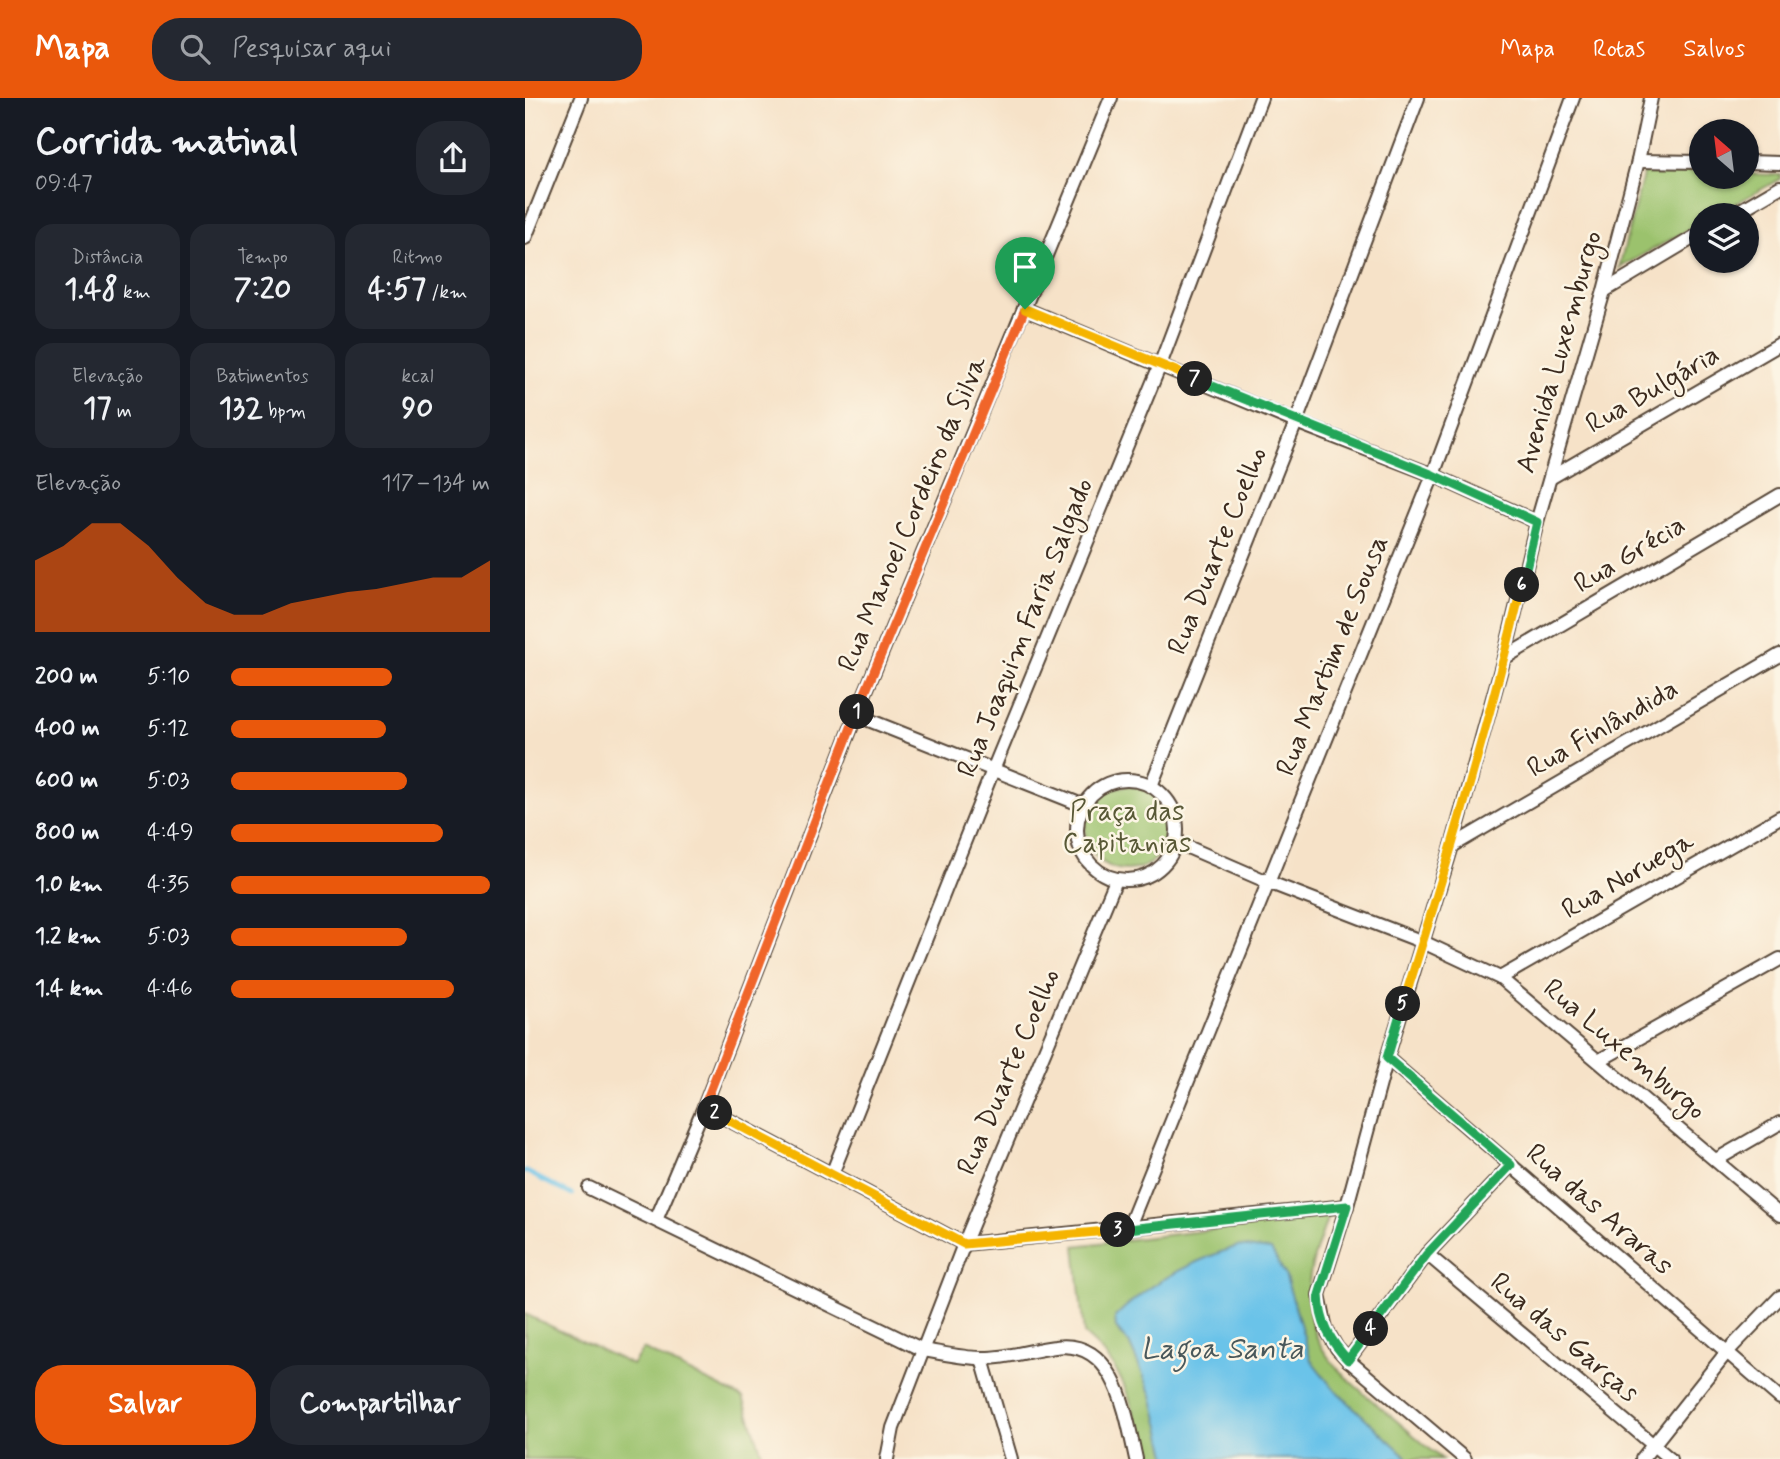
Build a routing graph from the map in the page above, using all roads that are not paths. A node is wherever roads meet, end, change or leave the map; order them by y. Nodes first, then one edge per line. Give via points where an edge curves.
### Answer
1 (581, 98) edge
2 (1111, 98) edge
3 (1261, 98) edge
4 (1419, 98) edge
5 (1573, 98) edge
6 (1651, 98) edge
7 (1638, 161) junction
8 (1689, 162) edge
9 (1759, 162) edge
10 (1780, 163) edge
11 (1780, 187) edge
12 (1753, 203) edge
13 (525, 238) edge
14 (1689, 240) edge
15 (1604, 291) junction
16 (1025, 309) junction
17 (1780, 344) edge
18 (1160, 365) junction
19 (1296, 422) junction
20 (1433, 475) junction
21 (1550, 478) junction
22 (1780, 495) edge
23 (1537, 522) junction
24 (1780, 655) edge
25 (1504, 658) junction
26 (856, 715) junction
27 (993, 770) junction
28 (1151, 786) junction
29 (1082, 805) junction
30 (1780, 817) edge
31 (1176, 842) junction
32 (1451, 846) junction
33 (1116, 880) junction
34 (1268, 882) junction
35 (1423, 942) junction
36 (1780, 959) edge
37 (1500, 978) junction
38 (1387, 1058) junction
39 (1600, 1060) junction
40 (704, 1107) junction
41 (1780, 1123) edge
42 (1716, 1160) junction
43 (1511, 1165) junction
44 (832, 1174) junction
45 (589, 1188) dead end
46 (1347, 1206) junction
47 (1780, 1215) edge
48 (656, 1220) junction
49 (1128, 1229) junction
50 (964, 1244) junction
51 (1427, 1254) junction
52 (1780, 1297) edge
53 (923, 1350) junction
54 (1726, 1353) junction
55 (982, 1359) junction
56 (1348, 1360) junction
57 (1780, 1398) edge
58 (1654, 1446) junction
59 (887, 1459) edge
60 (1011, 1459) edge
61 (1136, 1459) edge
62 (1465, 1459) edge
63 (1642, 1459) edge
64 (1669, 1459) edge

1 - 13 street
2 - 16 street, Rua Manoel Cordeiro da Silva
3 - 18 street, Rua Joaquim Faria Salgado
4 - 19 street, Rua Duarte Coelho
5 - 20 street, Rua Martim de Sousa
6 - 7 street, Avenida Luxemburgo
7 - 8 street
7 - 15 street, Avenida Luxemburgo
9 - 10 street
11 - 12 street
14 - 15 street
15 - 21 street, Avenida Luxemburgo
16 - 18 street
16 - 26 street, Rua Manoel Cordeiro da Silva
17 - 21 street, Rua Bulgária
18 - 19 street
18 - 27 street, Rua Joaquim Faria Salgado
19 - 20 street
19 - 28 street, Rua Duarte Coelho
20 - 23 street
20 - 34 street, Rua Martim de Sousa
21 - 23 street, Avenida Luxemburgo
22 - 25 street, Rua Grécia
23 - 25 street, Avenida Luxemburgo
24 - 32 street, Rua Finlândida
25 - 32 street, Avenida Luxemburgo
26 - 27 street
26 - 40 street, Rua Manoel Cordeiro da Silva
27 - 29 street
27 - 44 street, Rua Joaquim Faria Salgado
28 - 29 street via 1133,779 1113,781 1095,790
28 - 31 street via 1173,809
29 - 33 street via 1076,822 1084,859
30 - 37 street, Rua Noruega
31 - 33 street via 1166,862 1149,876
31 - 34 street, Rua Luxemburgo
32 - 35 street, Avenida Luxemburgo
33 - 50 street, Rua Duarte Coelho
34 - 35 street, Rua Luxemburgo
34 - 49 street, Rua Martim de Sousa
35 - 37 street, Rua Luxemburgo
35 - 38 street, Avenida Luxemburgo
36 - 39 street
37 - 39 street, Rua Luxemburgo
38 - 43 street, Rua das Araras
38 - 46 street, Avenida Luxemburgo
39 - 42 street, Rua Luxemburgo
40 - 44 street
40 - 48 street, Rua Manoel Cordeiro da Silva
41 - 42 street
42 - 47 street, Rua Luxemburgo
43 - 51 street
43 - 54 street, Rua das Araras
44 - 50 street
45 - 48 street
46 - 49 street
46 - 56 street, Avenida Luxemburgo via 1319,1295 1326,1329
48 - 53 street
49 - 50 street
50 - 53 street, Rua Duarte Coelho
51 - 56 street
51 - 58 street, Rua das Garças
52 - 54 street
53 - 55 street
53 - 59 street, Rua Duarte Coelho
54 - 57 street, Rua das Araras
54 - 58 street
55 - 60 street
55 - 61 street via 1059,1346 1079,1346 1092,1352 1113,1380
56 - 62 street, Avenida Luxemburgo
58 - 63 street
58 - 64 street, Rua das Garças

